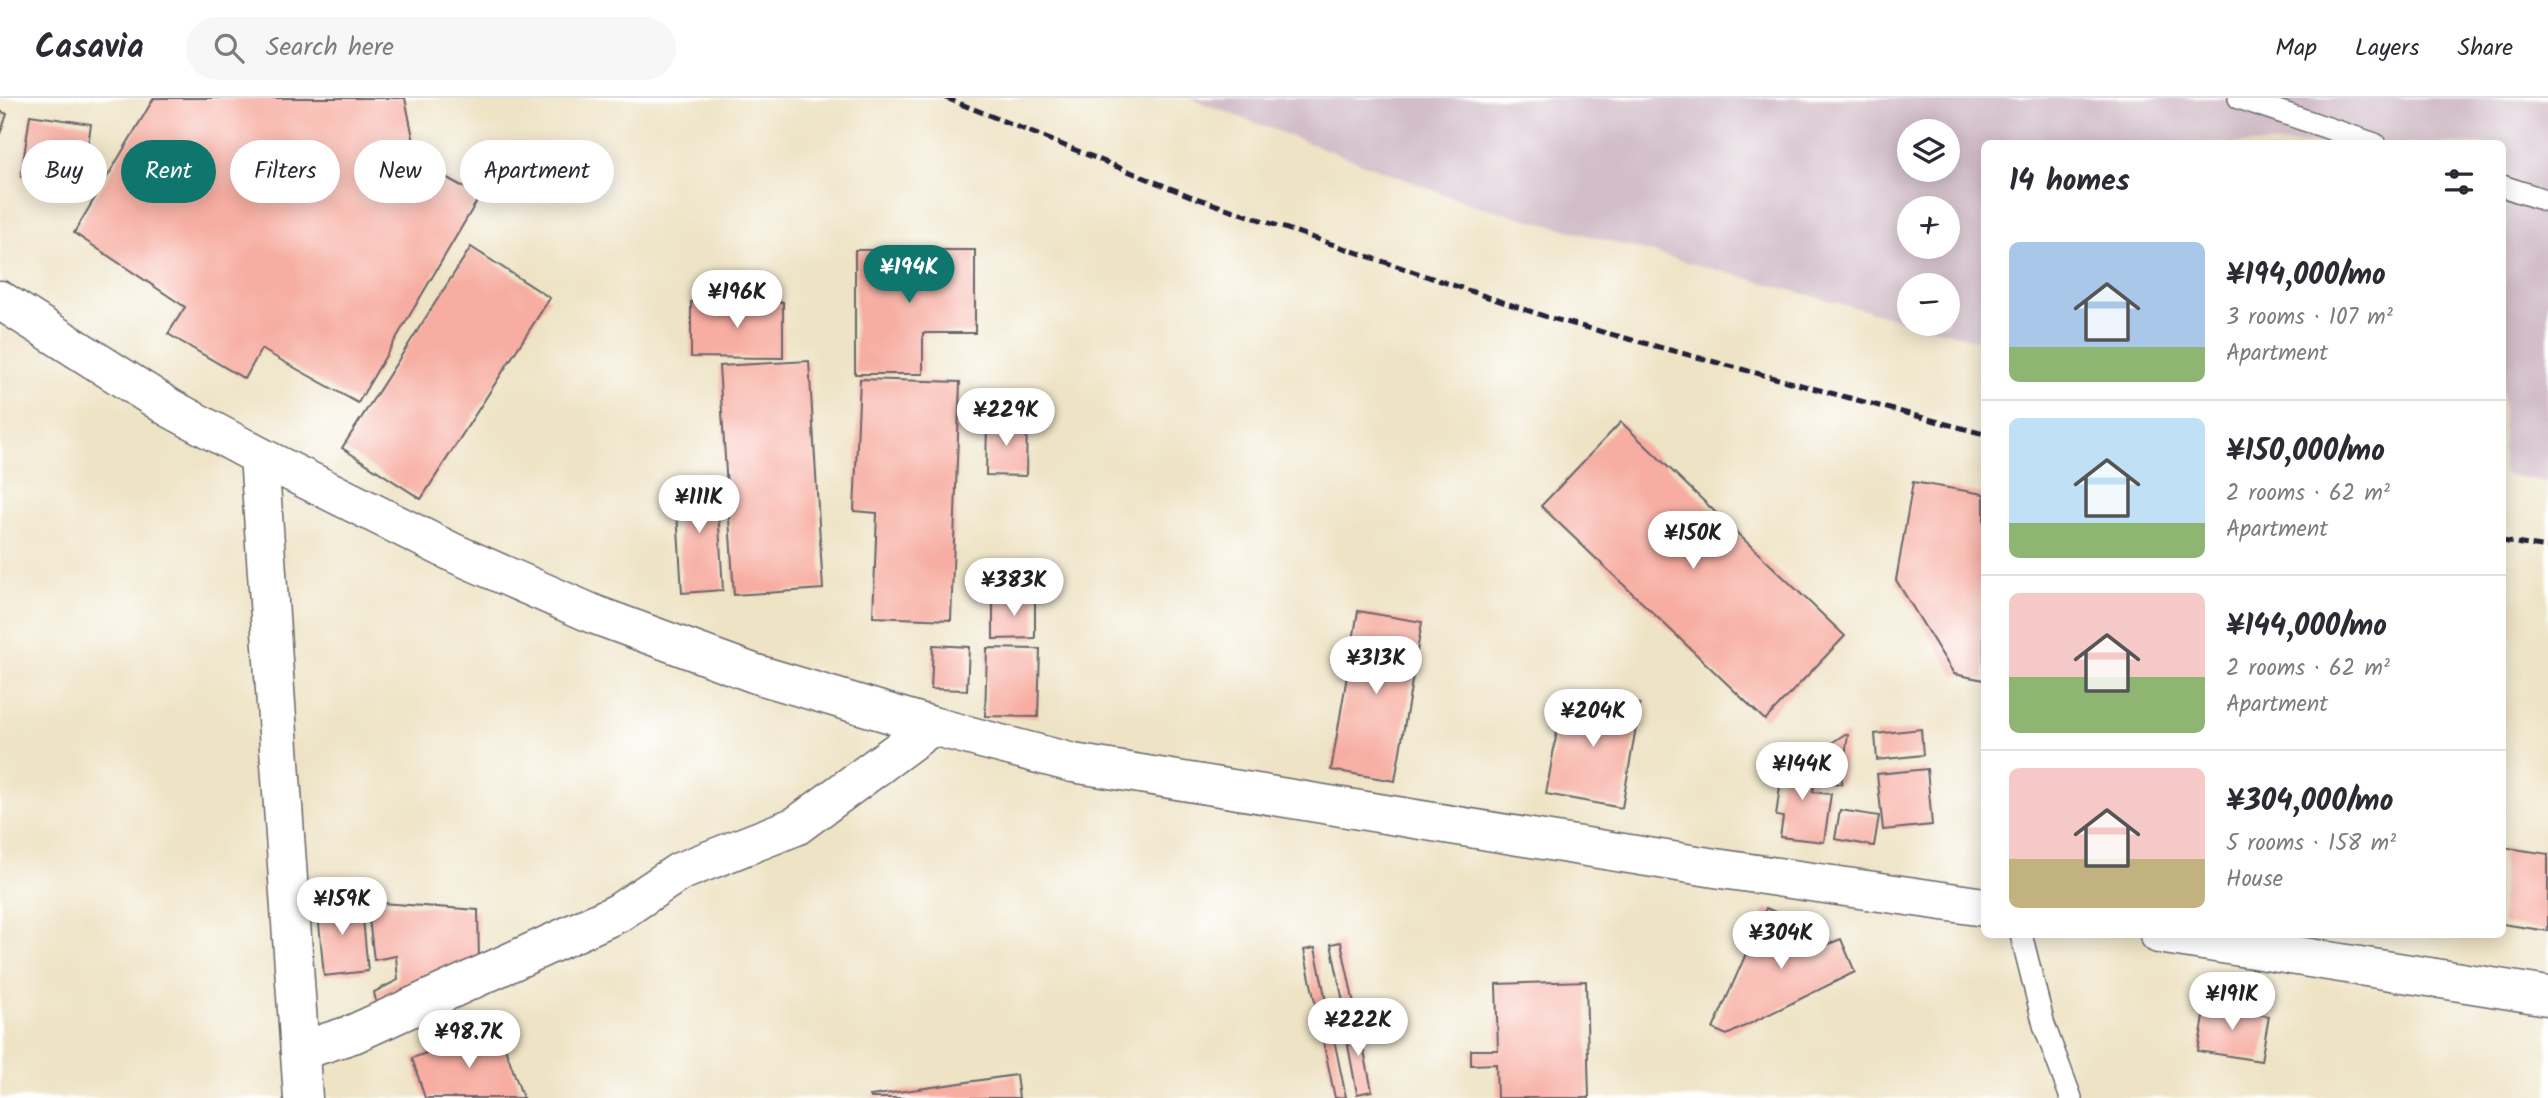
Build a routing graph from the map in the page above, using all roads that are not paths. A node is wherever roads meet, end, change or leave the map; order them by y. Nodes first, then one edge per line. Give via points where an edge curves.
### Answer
1 (2239, 98) edge
2 (2363, 140) edge
3 (2506, 187) edge
4 (2548, 201) edge
5 (0, 300) edge
6 (259, 456) junction
7 (932, 726) junction
8 (1981, 907) edge
9 (2022, 938) edge
10 (2184, 938) edge
11 (2548, 996) edge
12 (300, 1051) junction
13 (303, 1098) edge
14 (2071, 1098) edge

1 - 2 lane
3 - 4 lane
5 - 6 street via 170,408
6 - 7 street via 456,554 593,614 756,674
6 - 12 street
7 - 8 street via 1073,763 1702,866
7 - 12 street via 796,826 679,872 618,913 353,1034
9 - 14 lane via 2044,1025
10 - 11 street
12 - 13 street

